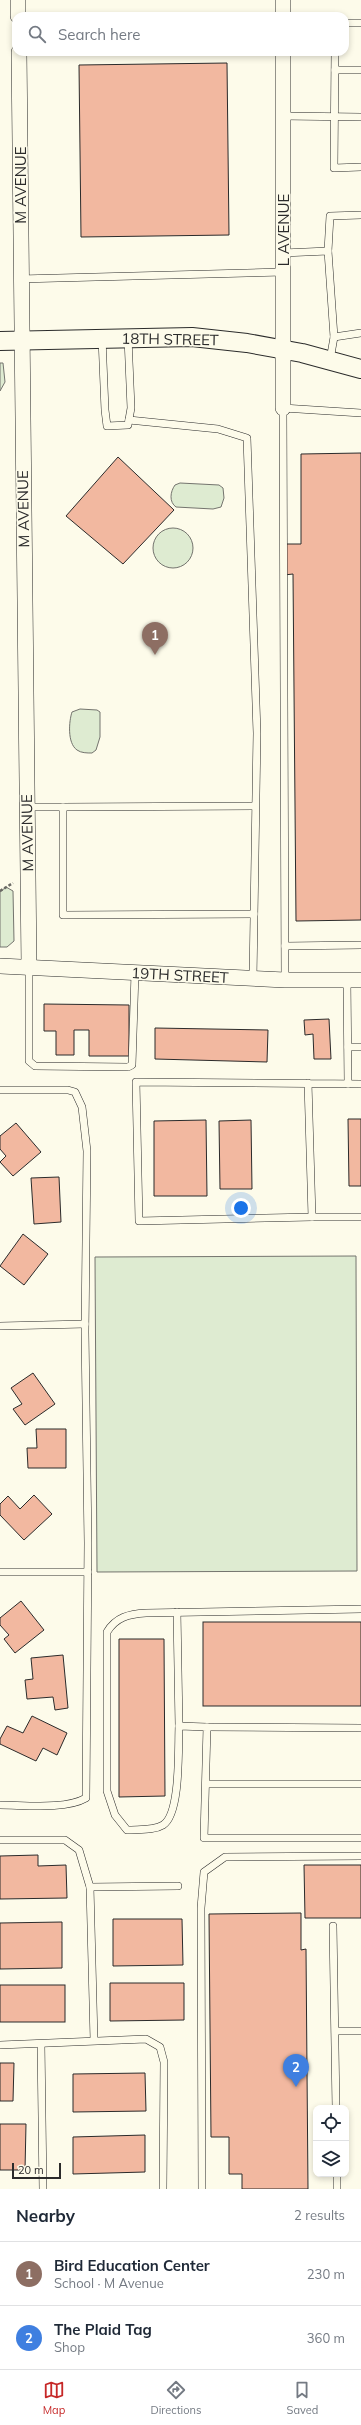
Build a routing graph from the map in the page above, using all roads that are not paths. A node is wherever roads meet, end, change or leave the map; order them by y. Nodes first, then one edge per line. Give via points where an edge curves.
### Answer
1 (18, 0) edge
2 (282, 0) edge
3 (18, 12) edge
4 (283, 12) edge
5 (349, 23) edge
6 (361, 23) edge
7 (19, 56) edge
8 (283, 56) edge
9 (335, 56) edge
10 (335, 70) junction
11 (361, 70) edge
12 (283, 116) junction
13 (334, 117) junction
14 (361, 117) edge
15 (361, 167) edge
16 (361, 215) edge
17 (328, 251) junction
18 (283, 253) junction
19 (283, 272) junction
20 (20, 280) junction
21 (361, 333) edge
22 (334, 336) junction
23 (102, 338) junction
24 (128, 338) junction
25 (21, 339) junction
26 (0, 341) edge
27 (283, 349) junction
28 (330, 361) junction
29 (361, 369) edge
30 (284, 408) junction
31 (361, 413) edge
32 (129, 420) junction
33 (254, 806) junction
34 (27, 807) junction
35 (63, 807) junction
36 (254, 914) junction
37 (361, 945) edge
38 (285, 946) junction
39 (0, 966) edge
40 (29, 966) junction
41 (135, 973) junction
42 (253, 978) junction
43 (286, 980) junction
44 (354, 980) edge
45 (348, 1047) junction
46 (361, 1047) edge
47 (308, 1083) junction
48 (348, 1084) junction
49 (361, 1084) edge
50 (0, 1090) edge
51 (312, 1217) junction
52 (361, 1217) edge
53 (85, 1324) junction
54 (0, 1326) edge
55 (0, 1572) edge
56 (88, 1572) junction
57 (361, 1609) edge
58 (177, 1612) junction
59 (178, 1726) junction
60 (207, 1727) junction
61 (361, 1728) edge
62 (206, 1784) junction
63 (361, 1784) edge
64 (0, 1805) edge
65 (361, 1838) edge
66 (0, 1840) edge
67 (361, 1856) edge
68 (178, 1886) dead end
69 (90, 1887) junction
70 (334, 1926) dead end
71 (336, 2031) junction
72 (361, 2031) edge
73 (94, 2040) junction
74 (0, 2044) edge
75 (41, 2044) junction
76 (336, 2105) edge
77 (337, 2177) edge
78 (43, 2189) edge
79 (163, 2189) edge
80 (202, 2189) edge
81 (337, 2189) edge

1 - 3 street
2 - 4 street
5 - 6 lane
7 - 20 street, M AVENUE
8 - 12 street, L AVENUE
9 - 10 lane
10 - 11 lane
10 - 13 lane
12 - 13 lane
12 - 18 street, L AVENUE
13 - 14 lane
13 - 15 lane via 334,168
16 - 17 lane via 330,216
17 - 18 lane
17 - 22 lane
18 - 19 street, L AVENUE
19 - 20 lane
19 - 27 street, L AVENUE
20 - 25 street, M AVENUE
21 - 22 lane
22 - 28 lane
23 - 24 street, 18TH STREET
23 - 25 street, 18TH STREET
23 - 32 lane via 107,426 128,425
24 - 27 street, 18TH STREET via 192,337
24 - 32 lane via 131,408
25 - 26 street, 18TH STREET
25 - 34 street, M AVENUE
27 - 28 street, 18TH STREET
27 - 30 street, L AVENUE
28 - 29 street, 18TH STREET
30 - 31 lane
30 - 38 lane
32 - 33 lane via 218,429 247,438 257,733
33 - 35 lane
33 - 36 lane
34 - 35 lane
34 - 40 street, M AVENUE
35 - 36 lane via 63,915
36 - 42 lane
37 - 38 lane
38 - 43 lane
39 - 40 street, 19TH STREET
40 - 41 street, 19TH STREET
40 - 41 lane via 29,1061 35,1066 132,1065
41 - 42 street, 19TH STREET
42 - 43 street, 19TH STREET
43 - 44 street, 19TH STREET
44 - 45 lane
45 - 46 lane
45 - 48 lane
47 - 48 lane
47 - 51 lane
47 - 51 lane via 136,1082 139,1221
48 - 49 lane
50 - 53 lane via 68,1090 75,1092 80,1098 88,1151
51 - 52 lane
53 - 54 lane
53 - 56 lane
55 - 56 lane
56 - 64 lane via 86,1798 64,1805
57 - 58 lane
58 - 59 lane
58 - 59 lane via 130,1614 114,1622 107,1632 107,1791 115,1815 127,1830 156,1828 170,1820 175,1801
59 - 60 lane
60 - 61 lane
60 - 62 lane
62 - 63 lane
62 - 65 lane via 204,1838
66 - 69 lane via 65,1840 79,1850
67 - 80 lane via 226,1857 204,1872 201,1908
68 - 69 lane
69 - 73 lane
70 - 71 lane
71 - 72 lane
71 - 76 lane
73 - 75 lane
73 - 79 lane via 146,2040 160,2047 164,2062
74 - 75 lane
75 - 78 lane
77 - 81 lane

